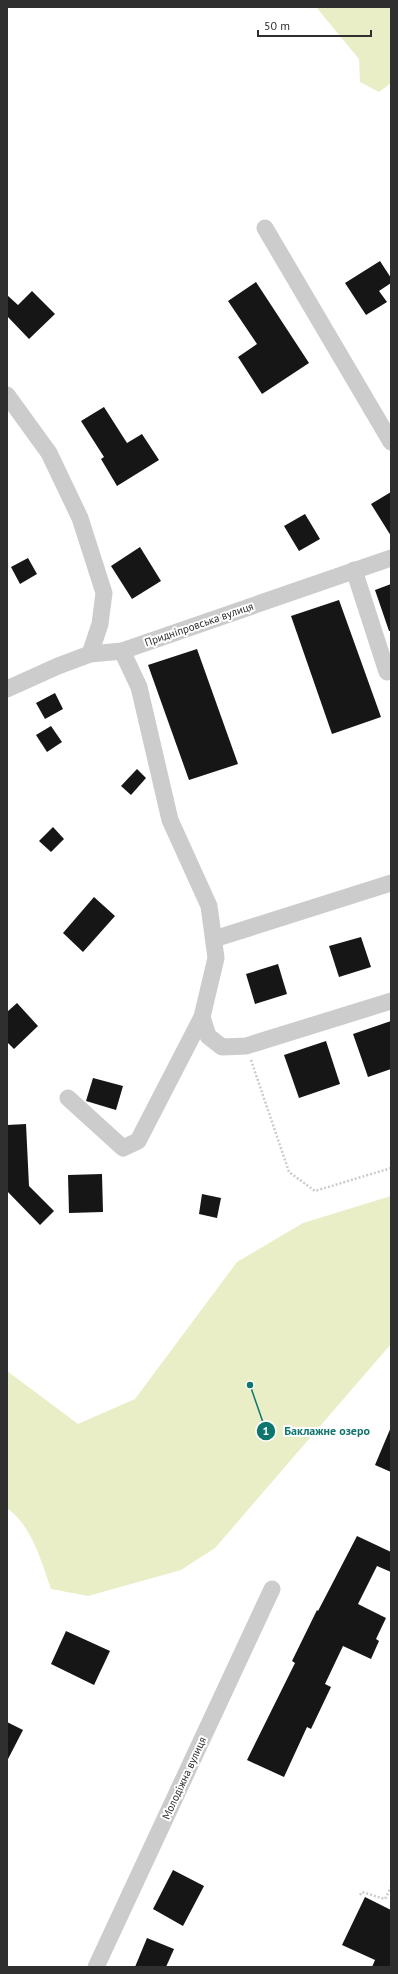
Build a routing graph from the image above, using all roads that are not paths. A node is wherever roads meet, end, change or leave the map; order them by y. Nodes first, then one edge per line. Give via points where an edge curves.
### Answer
1 (265, 228) dead end
2 (7, 395) edge
3 (391, 442) edge
4 (391, 558) edge
5 (354, 570) junction
6 (122, 651) junction
7 (90, 654) junction
8 (387, 672) dead end
9 (7, 689) edge
10 (391, 883) edge
11 (214, 939) junction
12 (391, 1001) edge
13 (202, 1017) junction
14 (68, 1098) dead end
15 (272, 1589) dead end
16 (96, 1967) edge

1 - 3 street
2 - 7 street via 49,453 80,518 104,593 100,624
4 - 5 street, Придніпровська вулиця
5 - 6 street, Придніпровська вулиця
5 - 8 street
6 - 7 street, Придніпровська вулиця
6 - 11 street via 139,687 170,820 209,906
7 - 9 street, Придніпровська вулиця
10 - 11 street
11 - 13 street via 216,958
12 - 13 street via 246,1046 222,1047 208,1036
13 - 14 street via 138,1142 123,1148
15 - 16 street, Молодіжна вулиця

